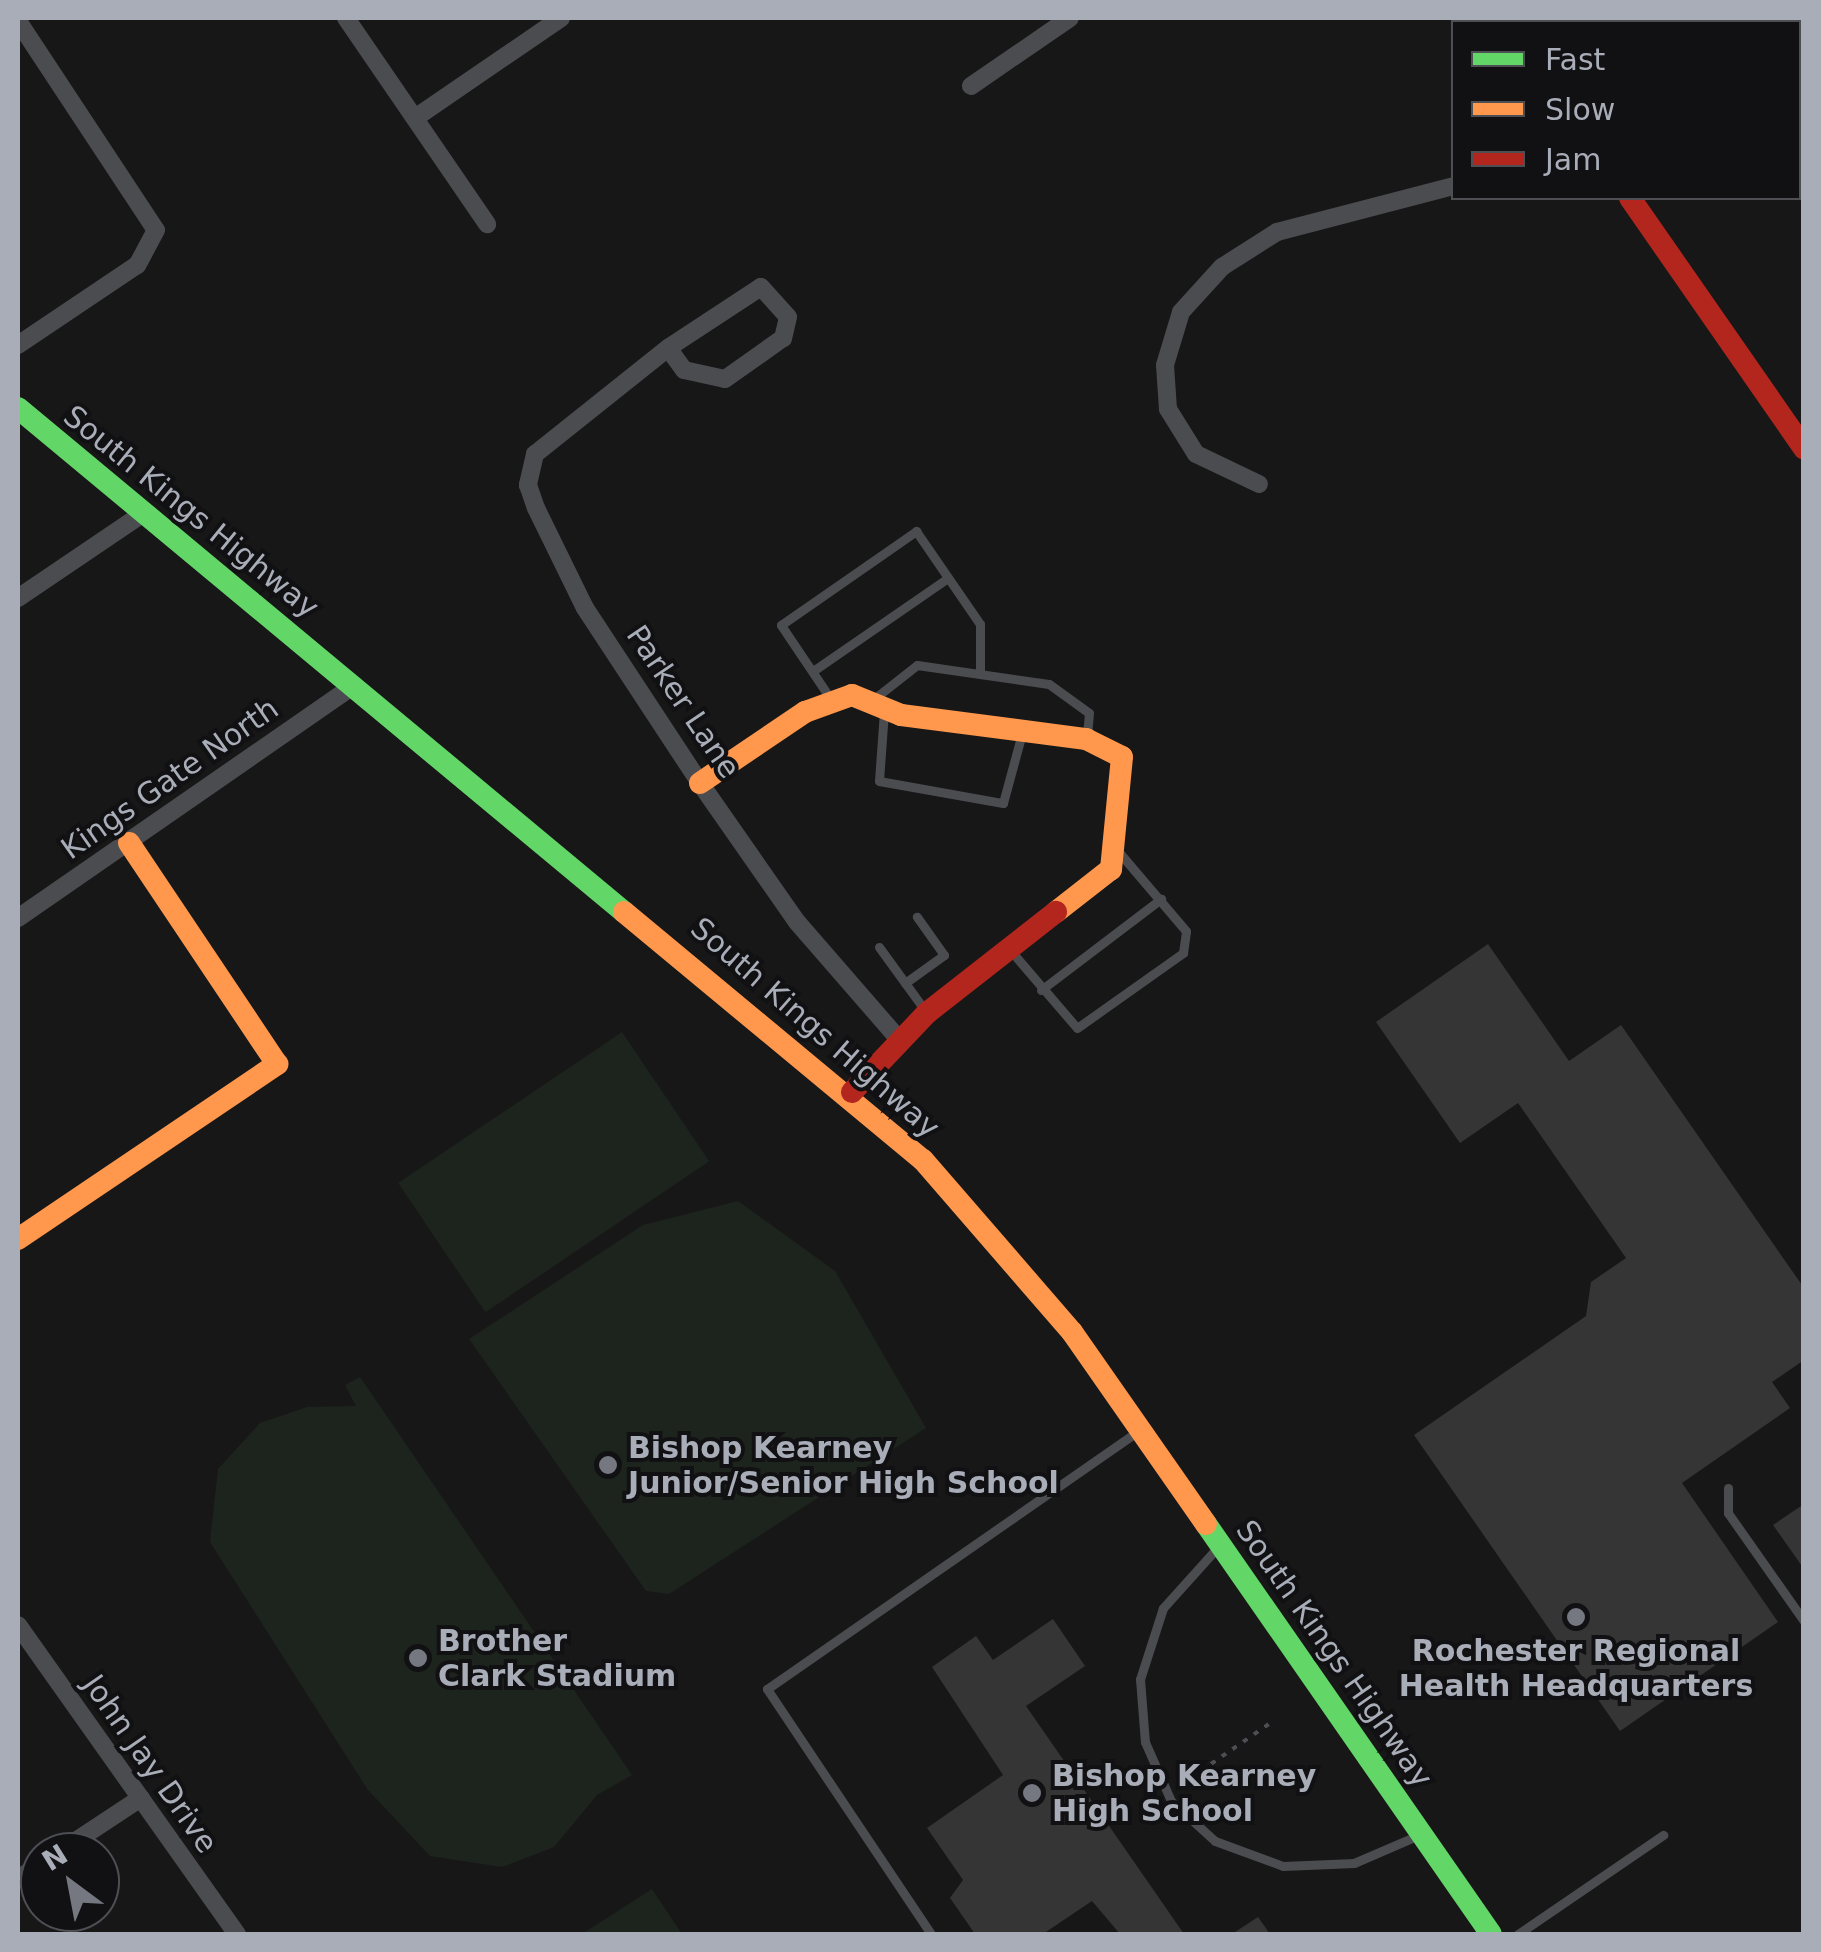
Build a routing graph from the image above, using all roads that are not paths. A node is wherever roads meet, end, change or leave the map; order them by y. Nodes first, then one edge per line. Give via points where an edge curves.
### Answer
1 (346, 18) edge
2 (561, 18) edge
3 (1070, 18) edge
4 (18, 20) edge
5 (971, 86) dead end
6 (416, 118) junction
7 (1451, 187) edge
8 (1631, 200) edge
9 (487, 224) dead end
10 (18, 345) edge
11 (668, 348) junction
12 (18, 408) edge
13 (1804, 448) edge
14 (1259, 484) dead end
15 (145, 512) junction
16 (948, 578) junction
17 (18, 598) edge
18 (813, 671) junction
19 (980, 672) junction
20 (354, 685) junction
21 (830, 698) junction
22 (880, 703) junction
23 (1022, 733) junction
24 (1086, 739) junction
25 (700, 783) junction
26 (129, 843) junction
27 (1116, 849) junction
28 (1161, 899) junction
29 (916, 917) dead end
30 (18, 918) edge
31 (879, 947) dead end
32 (1010, 949) junction
33 (905, 983) junction
34 (1041, 990) junction
35 (926, 1012) junction
36 (898, 1038) junction
37 (852, 1092) junction
38 (18, 1239) edge
39 (1142, 1429) junction
40 (1728, 1488) dead end
41 (1221, 1544) junction
42 (1804, 1620) edge
43 (18, 1625) edge
44 (141, 1798) junction
45 (89, 1832) edge
46 (1422, 1834) junction
47 (1664, 1835) dead end
48 (237, 1934) edge
49 (931, 1934) edge
50 (1491, 1934) edge
51 (1518, 1934) edge

1 - 6 street
2 - 6 street
3 - 5 street
4 - 10 street via 156,230 137,265
6 - 9 street
7 - 14 street via 1278,232 1222,267 1182,312 1165,365 1168,409 1196,454
8 - 13 main road
11 - 11 street, Parker Lane via 750,289 770,291 788,317 784,338 725,379 698,380
11 - 25 street, Parker Lane via 535,454 528,485 585,608
12 - 15 main road, South Kings Highway
15 - 17 street
15 - 20 main road, South Kings Highway
16 - 18 lane
16 - 18 lane via 916,531 780,625
16 - 19 lane via 980,624
18 - 21 lane
19 - 22 lane via 917,665
19 - 24 lane via 1074,694 1089,713
20 - 26 street, Kings Gate North
20 - 37 main road, South Kings Highway
21 - 22 main road
21 - 25 main road
22 - 23 main road
22 - 23 lane via 875,773 888,784 1003,802
23 - 24 main road
24 - 27 main road via 1122,757
25 - 36 street, Parker Lane via 796,922
26 - 30 street, Kings Gate North
26 - 38 main road via 277,1064
27 - 28 lane
27 - 32 main road via 1101,880
28 - 34 lane
28 - 34 lane via 1188,942 1169,964 1076,1028
29 - 33 lane via 944,955
31 - 33 lane
32 - 34 lane
32 - 35 main road
33 - 35 lane
35 - 36 main road
36 - 37 main road
37 - 39 main road, South Kings Highway via 1000,1240
39 - 41 main road, South Kings Highway
39 - 49 lane via 768,1689
40 - 42 lane via 1728,1513
41 - 46 main road, South Kings Highway
41 - 46 lane via 1163,1608 1145,1652 1139,1709 1167,1794 1215,1840 1283,1866 1354,1863
43 - 44 street, John Jay Drive
44 - 45 street
44 - 48 street, John Jay Drive
46 - 50 main road, South Kings Highway
47 - 51 lane

